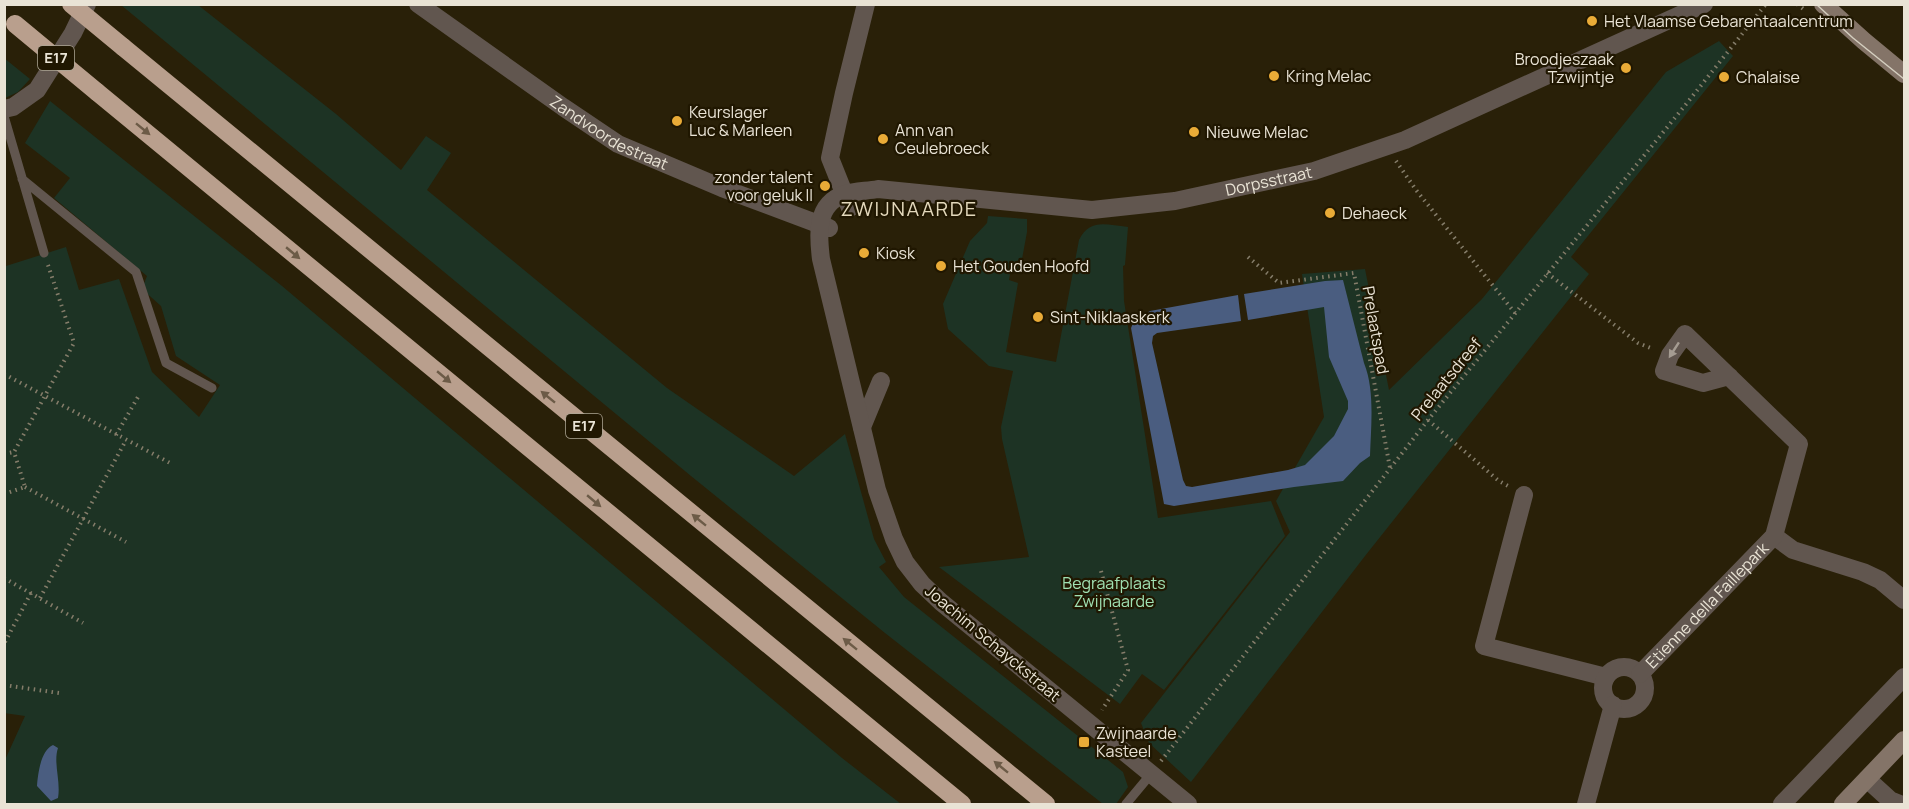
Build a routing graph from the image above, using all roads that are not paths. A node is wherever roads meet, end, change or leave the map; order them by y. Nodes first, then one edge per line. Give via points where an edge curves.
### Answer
1 (71, 4) edge
2 (87, 4) edge
3 (418, 4) edge
4 (866, 4) edge
5 (1704, 4) edge
6 (1822, 4) edge
7 (10, 20) edge
8 (1905, 74) edge
9 (4, 109) edge
10 (4, 116) edge
11 (22, 179) junction
12 (847, 201) junction
13 (825, 227) junction
14 (44, 253) road end
15 (1729, 376) junction
16 (881, 381) dead end
17 (212, 388) dead end
18 (862, 427) junction
19 (1524, 495) road end
20 (1774, 536) junction
21 (1905, 600) edge
22 (1640, 674) junction
23 (1606, 677) junction
24 (1905, 677) edge
25 (1613, 705) junction
26 (1905, 740) edge
27 (1151, 774) junction
28 (1867, 779) junction
29 (962, 804) edge
30 (1046, 804) edge
31 (1126, 804) edge
32 (1188, 804) edge
33 (1586, 804) edge
34 (1782, 804) edge
35 (1843, 804) edge
36 (1900, 804) edge

30 -> 1 highway, E17, bridge
2 - 9 street via 38,90
3 - 13 street, Zandvoordestraat via 618,144
4 - 12 street via 830,158
5 - 12 street, Dorpsstraat via 1387,147 1314,171 1163,203 1092,210 948,203 878,189
6 - 8 street
7 -> 29 highway, E17, bridge
10 - 11 lane
11 - 14 lane
11 - 17 lane via 136,272 166,363
12 - 13 street via 833,201 824,210
13 - 18 street, Joachim Schayckstraat via 821,259
15 -> 15 street, Etienne della Faillepark via 1685,334 1664,371 1703,383
15 - 20 street, Etienne della Faillepark via 1799,444
16 - 18 street
18 - 27 street, Joachim Schayckstraat via 894,539 916,576 941,602
19 - 23 street via 1484,646
20 - 21 street, Etienne della Faillepark via 1793,550 1880,580
20 - 22 street, Etienne della Faillepark
22 - 23 street, Etienne della Faillepark via 1620,667
22 - 25 street, Etienne della Faillepark via 1645,687 1638,703 1626,708
23 - 25 street via 1603,689
24 - 34 street
25 - 33 street
26 - 28 street
27 - 31 lane
27 - 32 street, Joachim Schayckstraat
28 - 35 street
28 - 36 street

